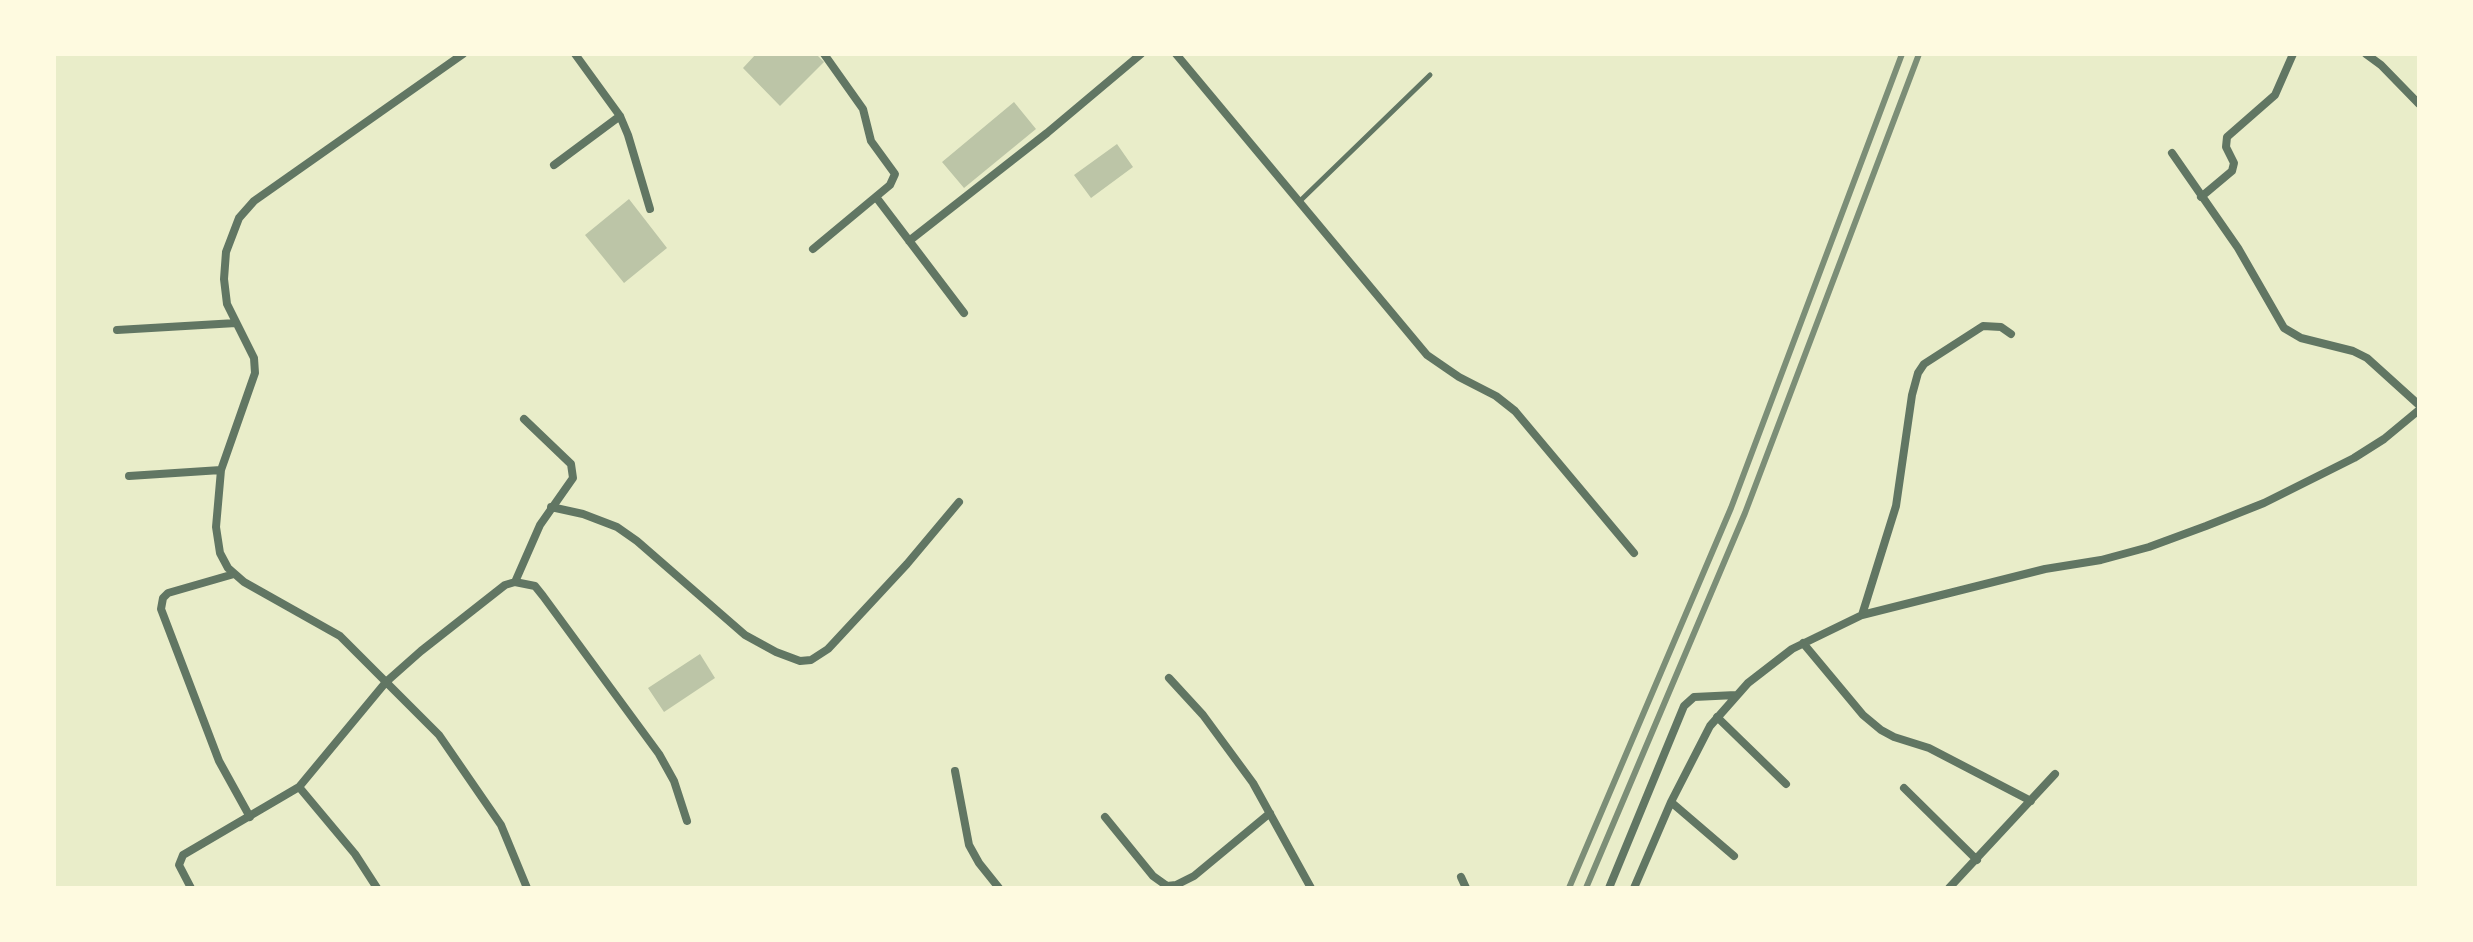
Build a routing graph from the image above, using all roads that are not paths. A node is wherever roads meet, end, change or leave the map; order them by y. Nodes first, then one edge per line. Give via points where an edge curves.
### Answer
1 (463, 54) edge
2 (575, 54) edge
3 (824, 54) edge
4 (1141, 54) edge
5 (1176, 54) edge
6 (2293, 54) edge
7 (2366, 54) edge
8 (1430, 75) dead end
9 (2419, 104) edge
10 (620, 116) junction
11 (2172, 153) dead end
12 (554, 165) dead end
13 (876, 197) junction
14 (2201, 197) junction
15 (1300, 201) junction
16 (650, 209) dead end
17 (909, 241) junction
18 (813, 249) dead end
19 (964, 313) dead end
20 (236, 323) junction
21 (117, 330) dead end
22 (2011, 334) dead end
23 (2419, 408) edge
24 (524, 419) dead end
25 (221, 470) junction
26 (129, 476) dead end
27 (959, 502) dead end
28 (551, 507) junction
29 (1634, 553) dead end
30 (234, 574) junction
31 (515, 582) junction
32 (1862, 615) junction
33 (1803, 643) junction
34 (1169, 678) dead end
35 (386, 682) junction
36 (1736, 695) junction
37 (1717, 717) junction
38 (955, 771) dead end
39 (2055, 774) dead end
40 (1786, 784) dead end
41 (299, 787) junction
42 (1904, 788) dead end
43 (2031, 801) junction
44 (1671, 802) junction
45 (1270, 813) junction
46 (250, 817) junction
47 (1105, 817) dead end
48 (687, 821) dead end
49 (1734, 856) dead end
50 (1977, 860) junction
51 (1461, 877) dead end
52 (191, 888) edge
53 (377, 888) edge
54 (527, 888) edge
55 (999, 888) edge
56 (1311, 888) edge
57 (1466, 888) edge
58 (1609, 888) edge
59 (1634, 888) edge
60 (1949, 888) edge

1 - 20 street via 254,201 239,218 226,252 224,279
2 - 10 street
3 - 13 street via 858,101 871,141 895,174
4 - 17 street
5 - 15 street
6 - 14 street via 2275,95 2229,132 2226,147 2232,171
7 - 9 street
8 - 15 lane
10 - 12 street
10 - 16 street
11 - 14 street
13 - 17 street
13 - 18 street
14 - 23 street via 2284,328 2367,358
15 - 29 street via 1427,355 1506,402
17 - 19 street
20 - 21 street
20 - 25 street via 254,358 255,373
22 - 32 street via 1983,326 1918,373 1896,506
23 - 32 street via 2384,439 2322,475 2164,542
24 - 28 street via 571,464 569,487
25 - 26 street
25 - 30 street via 216,527 220,553
27 - 28 street via 828,649 800,661 745,635 617,527
28 - 31 street
30 - 35 street via 340,636
30 - 46 street via 168,593 161,609 219,761
31 - 35 street
31 - 48 street via 535,586 650,742 674,781
32 - 33 street
33 - 36 street
33 - 43 street via 1881,730 1929,748
34 - 45 street via 1203,715
35 - 41 street
35 - 54 street via 439,735 489,805
36 - 37 street
36 - 58 street via 1694,697 1684,706
37 - 40 street
37 - 44 street
38 - 55 street via 969,845
39 - 43 street
41 - 46 street
41 - 53 street
42 - 50 street
43 - 50 street
44 - 49 street
44 - 59 street
45 - 47 street via 1194,876 1167,886
45 - 56 street
46 - 52 street via 183,855 179,865
50 - 60 street
51 - 57 street

